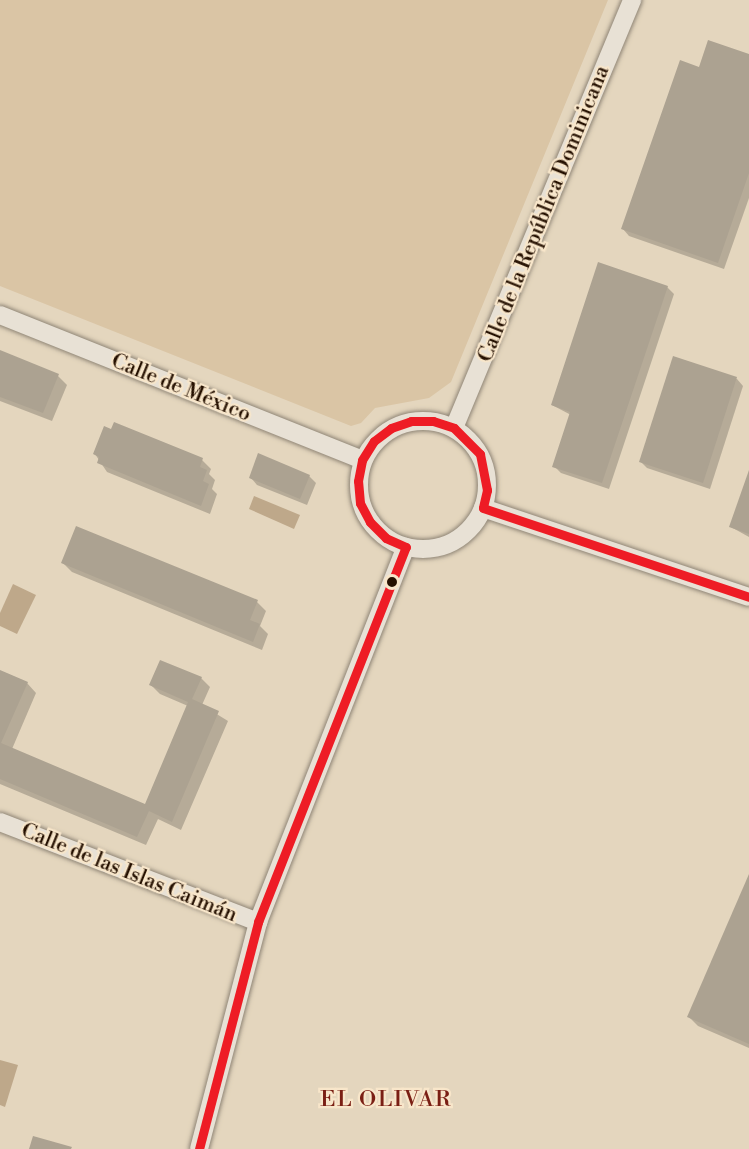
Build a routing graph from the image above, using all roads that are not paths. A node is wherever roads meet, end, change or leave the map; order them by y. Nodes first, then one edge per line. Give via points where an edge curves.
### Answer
1 (632, 0) edge
2 (0, 315) edge
3 (454, 428) junction
4 (363, 460) junction
5 (483, 508) junction
6 (406, 547) junction
7 (749, 597) edge
8 (0, 822) edge
9 (258, 922) junction
10 (199, 1149) edge

1 - 3 street, Calle de la República Dominicana
2 - 4 street, Calle de México
3 - 4 street via 433,421 401,424 374,441
3 - 5 street via 480,454 487,490
4 - 6 street via 358,481 360,503 370,522 386,538
5 - 6 street via 474,525 443,546
5 - 7 street
6 - 9 street
8 - 9 street, Calle de las Islas Caimán
9 - 10 street

